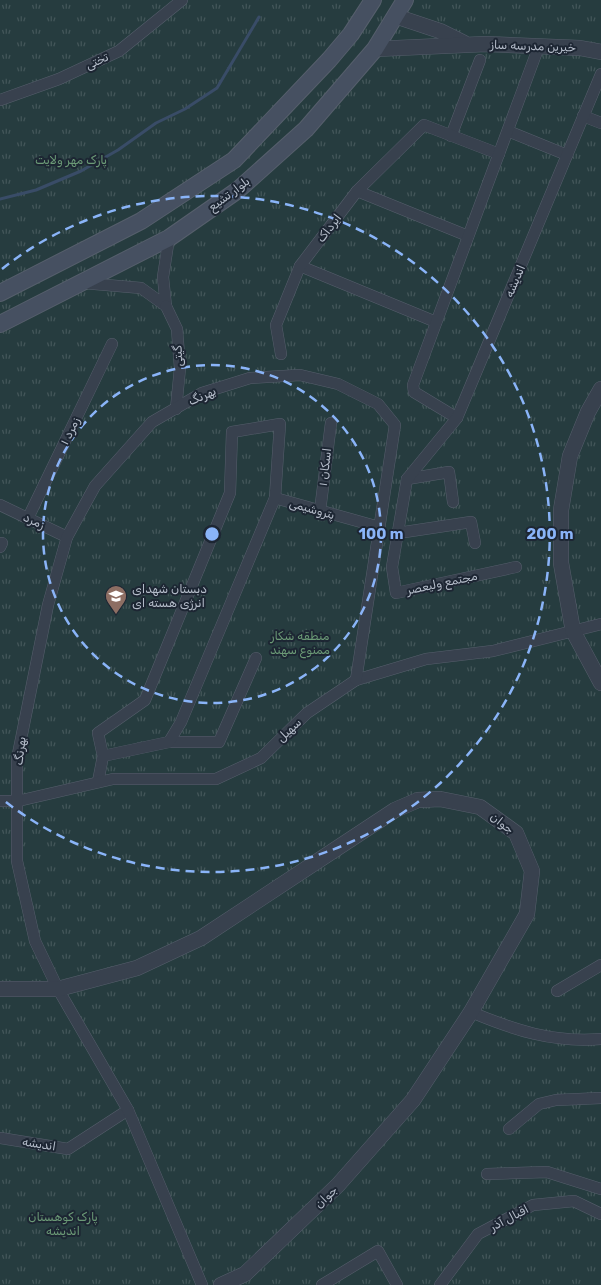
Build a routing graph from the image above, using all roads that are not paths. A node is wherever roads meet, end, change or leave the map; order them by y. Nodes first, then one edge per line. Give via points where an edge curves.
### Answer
1 (182, 0) edge
2 (405, 0) edge
3 (372, 1) edge
4 (395, 16) junction
5 (351, 34) junction
6 (465, 44) junction
7 (539, 46) junction
8 (375, 49) junction
9 (601, 52) edge
10 (480, 60) dead end
11 (601, 74) edge
12 (0, 100) edge
13 (583, 116) junction
14 (601, 123) edge
15 (508, 131) junction
16 (450, 136) junction
17 (499, 154) junction
18 (567, 155) junction
19 (357, 191) junction
20 (468, 236) junction
21 (169, 238) junction
22 (300, 266) junction
23 (81, 283) junction
24 (0, 293) edge
25 (166, 306) junction
26 (436, 322) junction
27 (0, 324) edge
28 (112, 344) dead end
29 (281, 354) dead end
30 (601, 389) edge
31 (176, 408) junction
32 (458, 418) junction
33 (331, 423) dead end
34 (408, 477) junction
35 (275, 498) junction
36 (453, 502) dead end
37 (0, 505) edge
38 (320, 511) junction
39 (28, 518) junction
40 (379, 527) junction
41 (398, 533) junction
42 (67, 537) junction
43 (475, 543) dead end
44 (516, 567) dead end
45 (601, 624) edge
46 (573, 630) junction
47 (256, 658) dead end
48 (356, 680) junction
49 (601, 683) edge
50 (169, 742) junction
51 (103, 756) junction
52 (98, 782) junction
53 (0, 801) edge
54 (18, 801) junction
55 (601, 964) edge
56 (0, 989) edge
57 (58, 989) junction
58 (557, 991) dead end
59 (471, 1012) junction
60 (601, 1039) edge
61 (601, 1098) edge
62 (128, 1110) junction
63 (509, 1129) dead end
64 (0, 1138) edge
65 (487, 1174) dead end
66 (601, 1189) edge
67 (601, 1214) edge
68 (202, 1285) edge
69 (221, 1285) edge
70 (322, 1285) edge
71 (397, 1285) edge
72 (440, 1285) edge

1 - 12 street, تختی via 119,51 59,79
2 - 4 main road, بلوار تشیع
3 - 4 main road
3 - 5 main road, بلوار تشیع
4 - 6 street, خیرین مدرسه ساز via 440,31
4 - 8 main road, بلوار تشیع
5 - 8 main road
5 - 24 main road, بلوار تشیع via 234,160 141,222
6 - 7 street, خیرین مدرسه ساز
6 - 8 street, خیرین مدرسه ساز
7 - 9 street, خیرین مدرسه ساز
7 - 15 street
8 - 21 main road, بلوار تشیع via 306,129 238,190
10 - 16 street
11 - 13 street, اندیشه
13 - 14 street
13 - 18 street, اندیشه
15 - 17 street
15 - 18 street
16 - 17 street
16 - 19 street, ایرداک via 424,125
17 - 20 street
18 - 32 street, اندیشه
19 - 20 street
19 - 22 street, ایرداک
20 - 26 street
21 - 23 main road, بلوار تشیع
21 - 25 street, گیتی via 162,276
22 - 26 street
22 - 29 street, ایرداک via 276,326
23 - 25 street, گیتی via 141,288
23 - 27 main road, بلوار تشیع
25 - 31 street, گیتی via 177,329 180,368
26 - 32 street via 412,389
28 - 39 street, زمرد ۱
30 - 46 street via 570,456 561,510 561,563
31 - 40 street, بهرنگ via 202,393 250,378 300,375 338,384 378,404 395,424
31 - 42 street, بهرنگ via 152,422 95,486
32 - 34 street, اندیشه
33 - 38 street, اسکان ۱
34 - 36 street via 448,472
34 - 41 street, مجتمع ولیعصر
35 - 38 street, پتروشیمی
35 - 50 street
35 - 51 street via 280,424 232,432 230,493 145,700 98,733
37 - 39 street, زمرد
38 - 40 street, پتروشیمی
39 - 42 street, زمرد
40 - 48 street, بهرنگ
41 - 43 street via 471,522
41 - 44 street, مجتمع ولیعصر via 392,567 396,593
42 - 54 street, بهرنگ via 48,605 17,759
45 - 46 street, سهیل
46 - 48 street, سهیل via 493,652 426,659
46 - 49 street
47 - 50 street via 219,742
48 - 52 street, سهیل via 307,713 261,758 216,779 113,779
50 - 51 street
51 - 52 street
52 - 54 street, سهیل
53 - 54 street, سهیل
54 - 57 street, بهرنگ via 17,860 35,940
55 - 58 street
56 - 57 street, جوان
57 - 59 street, جوان via 137,968 201,938 395,810 418,800 440,799 480,807 516,833 532,871 527,914
57 - 62 street, بهرنگ
59 - 60 street via 520,1032 580,1041
59 - 69 street, جوان via 413,1100 338,1184 245,1274
61 - 63 street via 539,1104
62 - 64 street, اندیشه via 68,1148
62 - 68 street, بهرنگ
65 - 66 street via 547,1172
67 - 72 street, اقبال آذر via 574,1201 533,1205 478,1234
70 - 71 street via 378,1251

